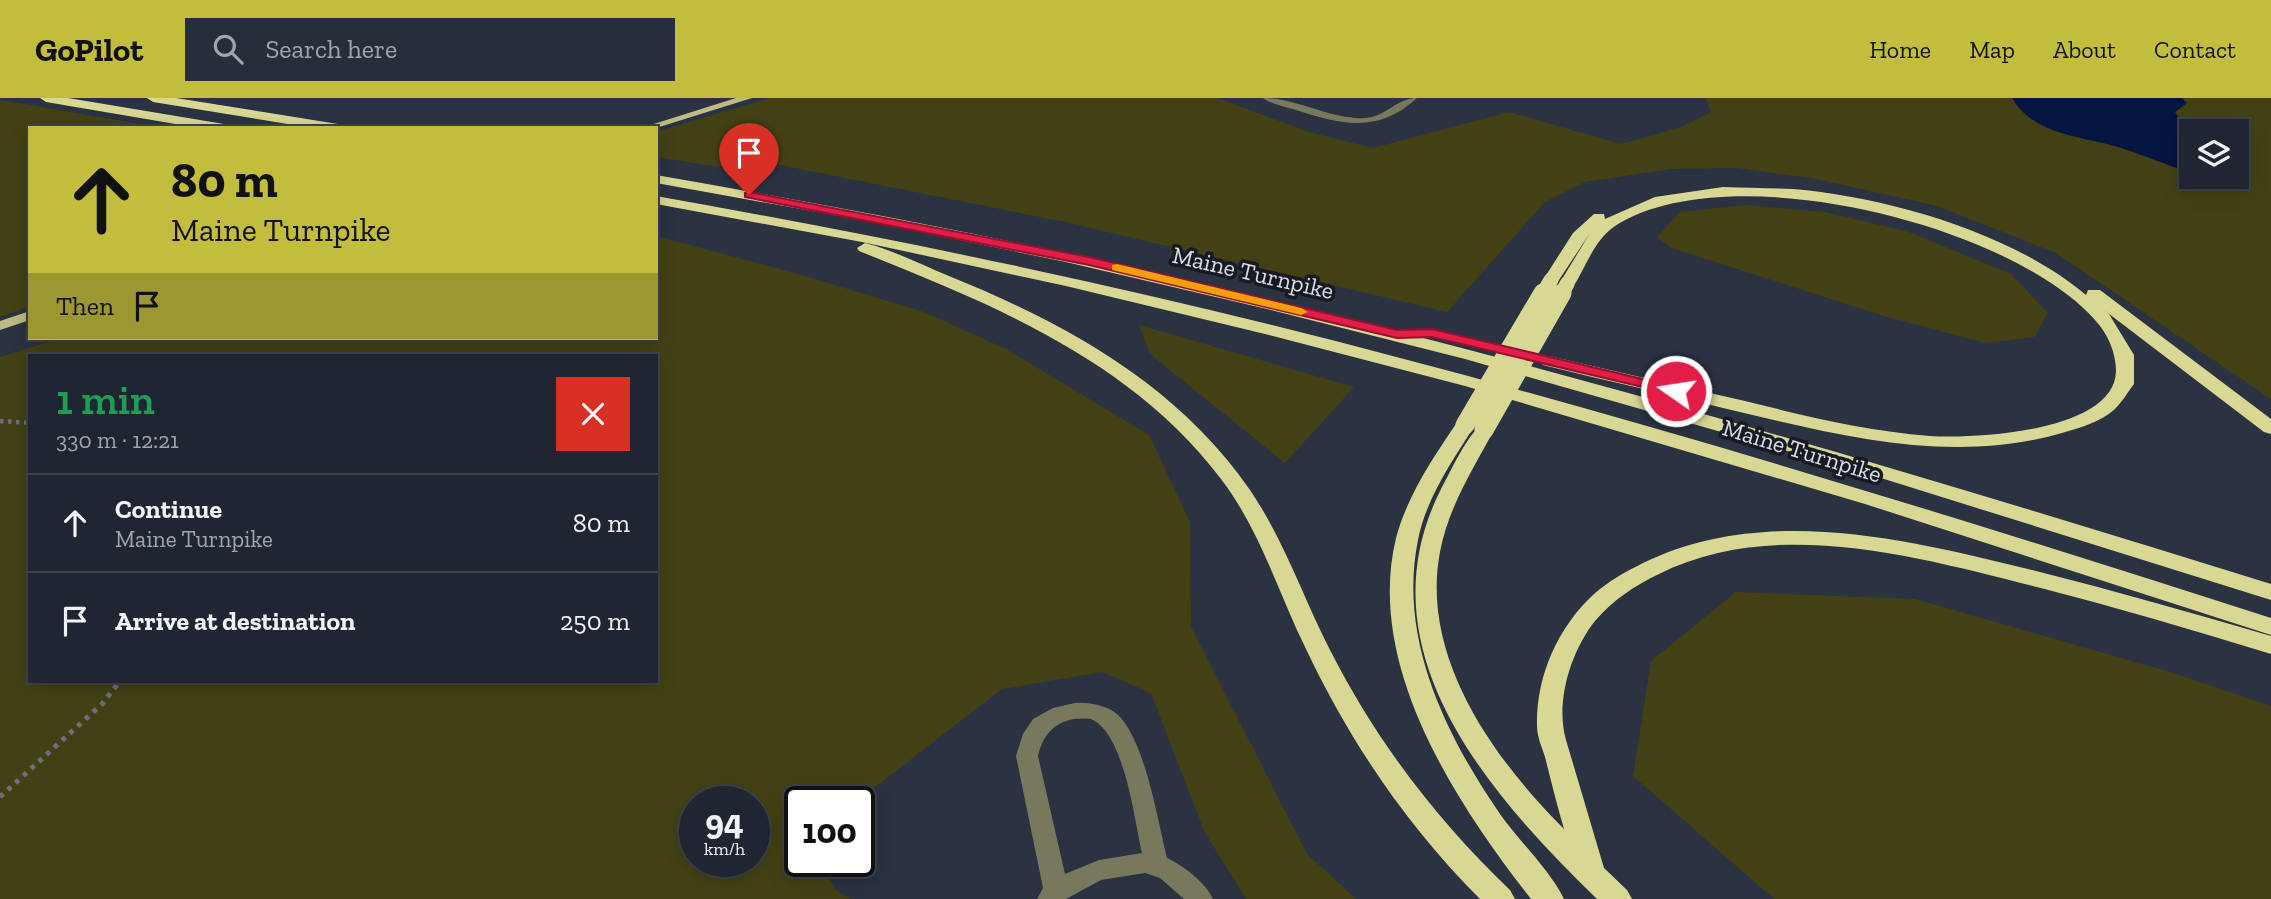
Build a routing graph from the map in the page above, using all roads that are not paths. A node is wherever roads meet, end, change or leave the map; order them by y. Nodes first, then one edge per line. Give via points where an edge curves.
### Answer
1 (46, 98) edge
2 (153, 98) edge
3 (747, 98) edge
4 (1268, 98) edge
5 (1412, 98) edge
6 (213, 126) edge
7 (326, 126) edge
8 (653, 126) edge
9 (658, 179) edge
10 (658, 200) edge
11 (817, 228) junction
12 (1559, 282) junction
13 (28, 316) edge
14 (0, 326) edge
15 (1397, 334) junction
16 (1474, 427) junction
17 (2271, 428) edge
18 (2271, 592) edge
19 (2271, 627) edge
20 (2271, 645) edge
21 (1157, 865) junction
22 (1592, 875) junction
23 (1052, 895) edge
24 (1201, 899) edge
25 (1500, 899) edge
26 (1549, 899) edge
27 (1617, 899) edge

1 - 6 highway
2 - 7 highway
3 - 8 main road
4 - 5 lane via 1336,119 1367,121
9 - 15 highway, Maine Turnpike via 1075,258
10 - 11 highway, Maine Turnpike
11 - 19 highway, Maine Turnpike via 1088,285 1448,376 1762,466
11 - 25 highway via 972,289 1041,322 1109,363 1174,413 1230,475 1253,512 1341,697 1374,754 1416,812
12 - 15 highway via 1599,232 1647,205 1719,193 1831,199 1950,229 2056,279 2112,329 2125,356 2125,381 2099,413 2065,428 1992,442 1934,442 1870,435 1432,333
12 - 16 highway, bridge
12 - 17 highway via 1578,236 1594,220 1647,196 1742,186 1870,201 1953,223 2051,267 2097,296
13 - 14 main road
15 - 18 highway, Maine Turnpike via 1709,419
16 - 22 highway via 1435,529 1426,570 1426,616 1439,667 1465,722 1503,780
16 - 26 highway via 1430,482 1408,537 1401,579 1404,626 1438,734 1471,795
20 - 22 highway via 2004,571 1857,543 1758,539 1674,556 1649,566 1607,594 1574,629 1555,673 1549,726
21 - 23 lane via 1123,864 1087,875
21 - 23 lane via 1125,744 1115,724 1100,713 1070,710 1045,720 1031,736 1027,756
21 - 24 lane
22 - 27 highway

